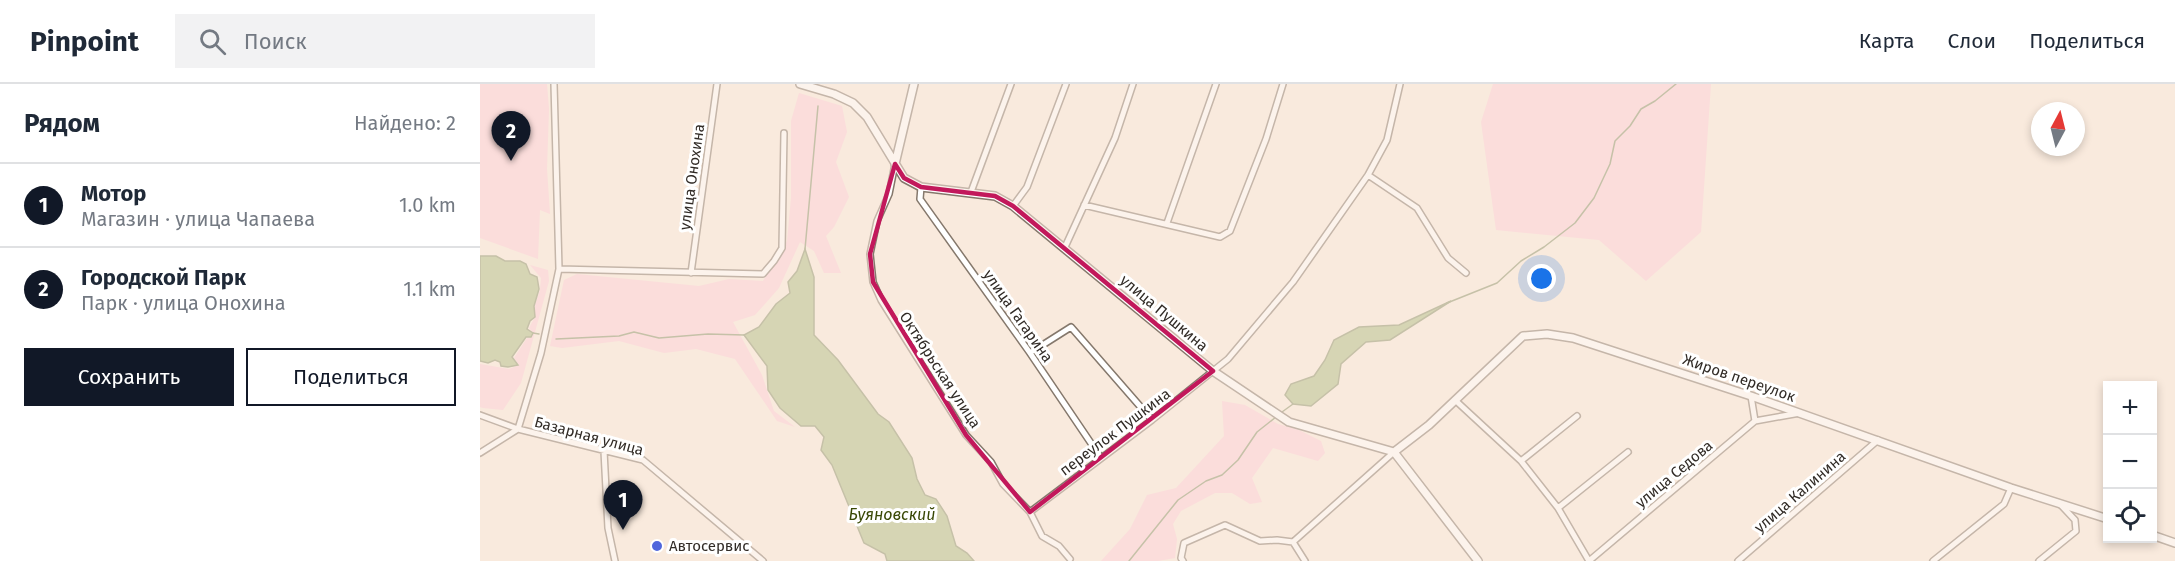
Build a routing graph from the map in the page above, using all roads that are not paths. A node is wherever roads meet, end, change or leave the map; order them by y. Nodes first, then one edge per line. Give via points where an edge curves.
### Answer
1 (554, 84) edge
2 (717, 84) edge
3 (800, 84) edge
4 (914, 84) edge
5 (1011, 84) edge
6 (1066, 84) edge
7 (1133, 84) edge
8 (1216, 84) edge
9 (1282, 84) edge
10 (1400, 84) edge
11 (784, 133) dead end
12 (895, 164) junction
13 (1368, 175) junction
14 (921, 188) junction
15 (971, 192) junction
16 (1084, 205) junction
17 (1013, 206) junction
18 (1167, 223) junction
19 (1065, 247) junction
20 (559, 269) junction
21 (691, 273) junction
22 (1466, 273) dead end
23 (1030, 353) junction
24 (1214, 371) junction
25 (1751, 396) junction
26 (1455, 400) junction
27 (1801, 413) junction
28 (480, 415) edge
29 (1577, 416) dead end
30 (1152, 420) junction
31 (1755, 421) junction
32 (518, 429) junction
33 (1878, 440) junction
34 (604, 451) junction
35 (1394, 452) junction
36 (1628, 452) dead end
37 (480, 453) edge
38 (1101, 458) junction
39 (1521, 461) junction
40 (2011, 488) junction
41 (2058, 502) junction
42 (1558, 508) junction
43 (1030, 512) junction
44 (2103, 517) edge
45 (2157, 537) edge
46 (1293, 542) junction
47 (2175, 543) edge
48 (1070, 559) dead end
49 (1182, 560) edge
50 (615, 561) edge
51 (763, 561) edge
52 (1305, 561) edge
53 (1478, 561) edge
54 (1589, 561) edge
55 (1738, 561) edge
56 (1934, 561) edge
57 (2039, 561) edge

1 - 20 street
2 - 21 street, улица Онохина
3 - 12 street via 853,103 867,117
4 - 12 street
5 - 15 street
6 - 17 street via 1027,187
7 - 16 street via 1115,138
8 - 18 street
9 - 18 street via 1266,139 1230,231 1220,237
10 - 13 street, улица Пушкина via 1387,140
11 - 21 street via 782,248 774,261 763,274
12 - 14 street via 904,178
12 - 43 street, Октябрьская улица via 870,254 873,282 966,435 991,462 1002,484
13 - 22 street via 1417,208 1448,258
13 - 24 street, улица Пушкина via 1293,282
14 - 15 street, улица Пушкина
14 - 23 street, улица Гагарина via 920,199
15 - 17 street, улица Пушкина via 995,196
16 - 18 street
16 - 19 street
17 - 19 street, улица Пушкина
19 - 24 street, улица Пушкина
20 - 21 street
20 - 32 street via 542,353
23 - 30 street via 1071,327
23 - 38 street, улица Гагарина
24 - 30 street, переулок Пушкина
24 - 35 street via 1289,422
25 - 26 street, Жиров переулок via 1573,338 1547,334 1523,336
25 - 27 street, Жиров переулок
25 - 31 street
26 - 35 street, Жиров переулок
26 - 39 street, улица Седова
27 - 31 street
27 - 33 street, Жиров переулок
28 - 32 street, Базарная улица
29 - 39 street
30 - 38 street, переулок Пушкина
31 - 54 street, улица Седова
32 - 34 street, Базарная улица
32 - 37 street
33 - 40 street, Жиров переулок
33 - 55 street, улица Калинина
34 - 50 street via 608,528
34 - 51 street, Базарная улица via 643,460
35 - 46 street
35 - 53 street
36 - 42 street
38 - 43 street, переулок Пушкина
39 - 42 street, улица Седова
40 - 41 street, Жиров переулок
40 - 56 street via 2004,504
41 - 44 street, Жиров переулок
41 - 57 street via 2075,520 2076,531
42 - 54 street, улица Седова
43 - 48 street, Октябрьская улица via 1042,536 1059,546
45 - 47 street
46 - 49 street via 1260,541 1224,525 1184,543
46 - 52 street

